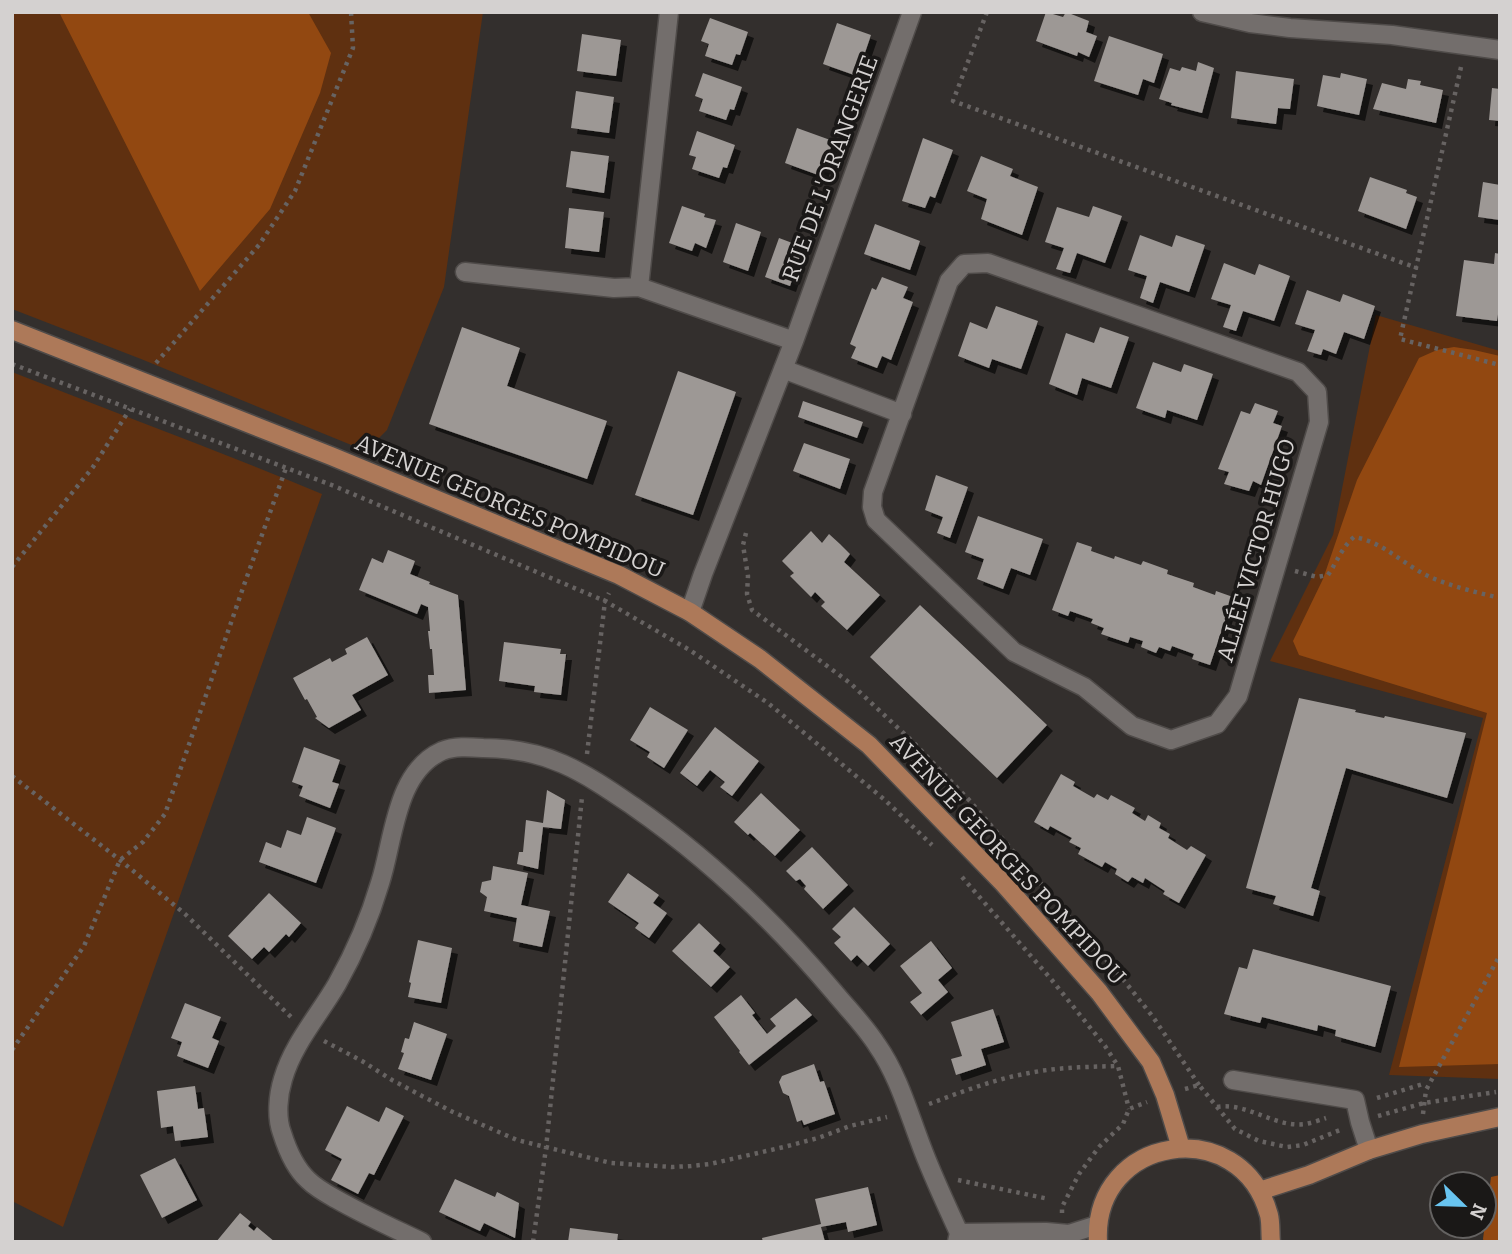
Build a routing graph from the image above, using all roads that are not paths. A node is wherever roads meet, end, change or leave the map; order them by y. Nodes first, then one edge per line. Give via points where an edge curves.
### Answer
1 (669, 12) edge
2 (912, 12) edge
3 (1202, 12) edge
4 (1500, 50) edge
5 (465, 272) dead end
6 (639, 287) junction
7 (12, 330) edge
8 (794, 341) junction
9 (783, 369) junction
10 (902, 414) junction
11 (690, 612) junction
12 (1233, 1080) dead end
13 (1500, 1117) edge
14 (1181, 1148) junction
15 (1369, 1150) junction
16 (1259, 1191) junction
17 (1097, 1233) edge
18 (958, 1238) edge
19 (422, 1242) edge
20 (1271, 1242) edge

1 - 6 street
2 - 8 street, RUE DE L'ORANGERIE
3 - 4 street via 1250,23
5 - 6 street
6 - 8 street
7 - 11 main road, AVENUE GEORGES POMPIDOU via 619,575
8 - 9 street, RUE DE L'ORANGERIE
9 - 10 street
9 - 11 street, RUE DE L'ORANGERIE
10 - 10 street, ALLÉE VICTOR HUGO via 949,281 964,264 988,263 1298,372 1317,392 1319,422 1238,696 1217,724 1171,740 1132,726 1084,687 1014,652 876,520 873,492
11 - 14 main road, AVENUE GEORGES POMPIDOU via 760,659 869,745 1004,884 1099,992 1151,1062
12 - 15 street via 1355,1100
13 - 15 main road
14 - 16 main road via 1226,1158 1245,1172
14 - 17 main road via 1156,1152 1134,1163 1116,1180 1104,1201
15 - 16 main road
16 - 20 main road via 1269,1216
17 - 18 street via 1046,1231
18 - 19 street via 893,1074 877,1045 801,953 711,866 607,788 535,754 460,747 432,757 404,794 365,924 337,985 288,1066 280,1094 280,1128 291,1156 308,1180 353,1209

